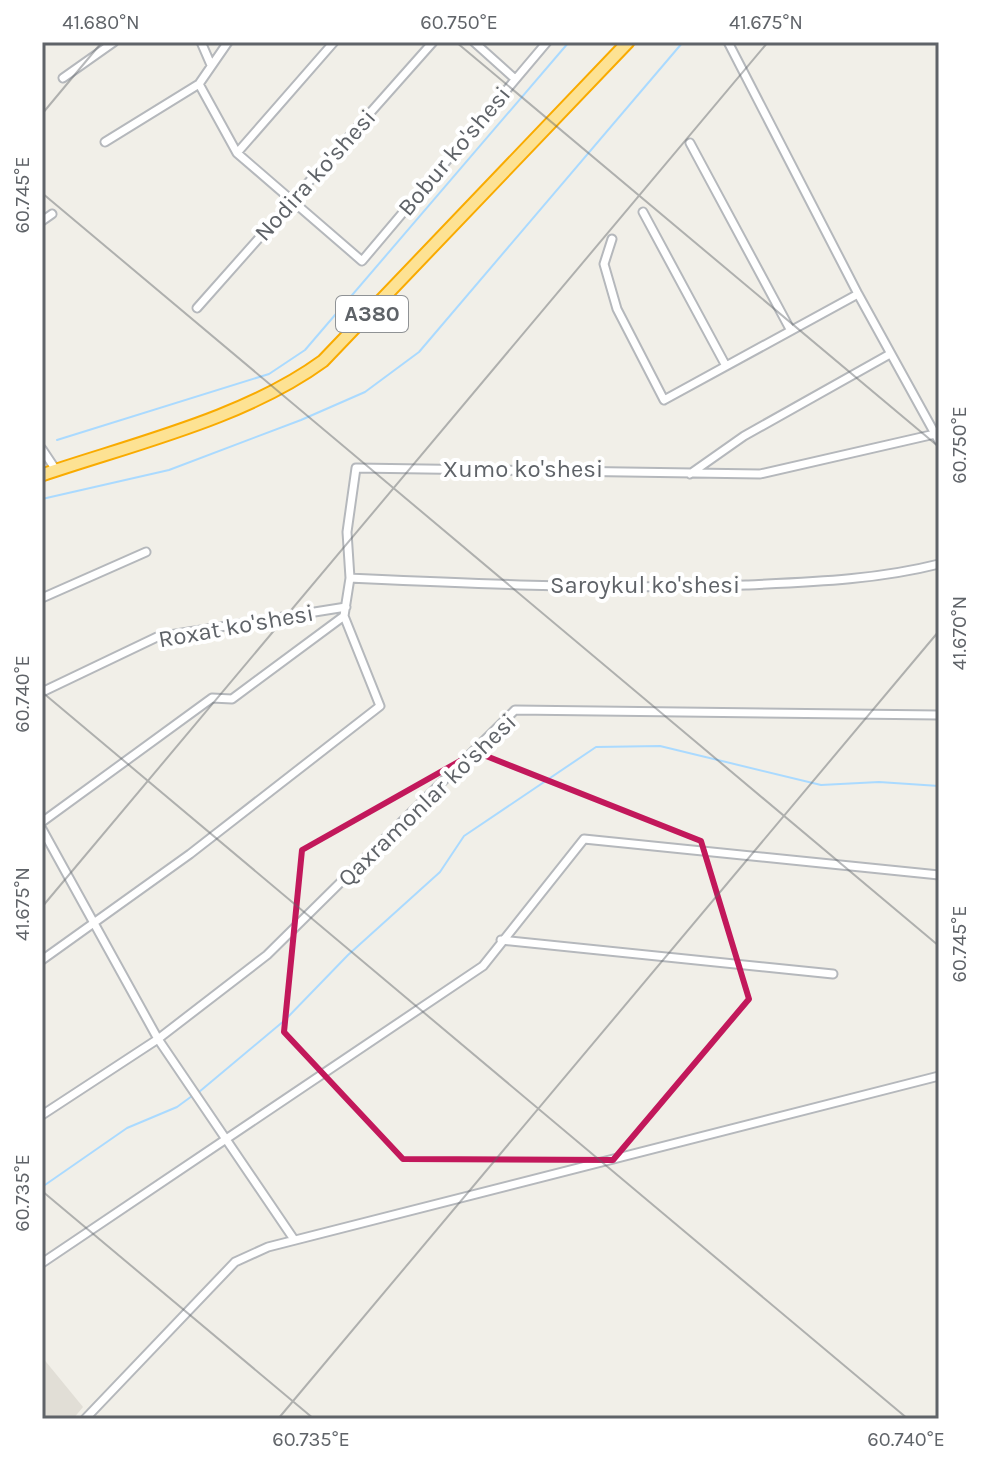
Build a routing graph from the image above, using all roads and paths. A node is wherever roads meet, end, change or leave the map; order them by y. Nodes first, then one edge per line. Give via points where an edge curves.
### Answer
1 (114, 42) edge
2 (201, 42) edge
3 (228, 42) edge
4 (334, 42) edge
5 (433, 42) edge
6 (474, 42) edge
7 (547, 42) edge
8 (628, 42) edge
9 (728, 42) edge
10 (211, 65) junction
11 (63, 78) dead end
12 (514, 78) junction
13 (199, 84) junction
14 (105, 142) dead end
15 (690, 143) dead end
16 (237, 153) junction
17 (291, 201) junction
18 (643, 212) dead end
19 (52, 214) dead end
20 (42, 221) edge
21 (612, 239) dead end
22 (858, 294) junction
23 (197, 308) dead end
24 (790, 329) junction
25 (890, 354) junction
26 (726, 366) junction
27 (937, 437) edge
28 (42, 449) edge
29 (56, 470) junction
30 (689, 474) junction
31 (42, 475) edge
32 (146, 552) dead end
33 (939, 564) edge
34 (350, 578) junction
35 (42, 598) edge
36 (345, 612) junction
37 (42, 692) edge
38 (939, 715) edge
39 (42, 822) edge
40 (42, 829) edge
41 (939, 875) edge
42 (96, 922) junction
43 (501, 940) junction
44 (42, 960) edge
45 (833, 974) dead end
46 (158, 1039) junction
47 (939, 1076) edge
48 (42, 1115) edge
49 (226, 1140) junction
50 (293, 1238) junction
51 (42, 1263) edge
52 (85, 1419) edge

1 - 11 street
2 - 10 street
3 - 10 street
4 - 16 street
5 - 17 street, Nodira ko'shesi
6 - 12 street
7 - 12 street, Bobur ko'shesi
8 - 29 highway, A380 via 323,361 294,381 230,410
9 - 22 street, Xumo ko'shesi
10 - 13 street
12 - 17 street, Bobur ko'shesi via 362,261
13 - 14 street
13 - 16 street
15 - 24 street
16 - 17 street
17 - 23 street, Nodira ko'shesi
18 - 26 street
19 - 20 street
21 - 26 street via 604,264 617,309 664,400
22 - 24 street
22 - 25 street, Xumo ko'shesi
24 - 26 street
25 - 27 street, Xumo ko'shesi
25 - 30 street via 744,436
27 - 30 street, Xumo ko'shesi via 760,474
28 - 29 street
29 - 31 highway, A380
30 - 34 street, Xumo ko'shesi via 356,468 347,532
32 - 35 street
33 - 34 street, Saroykul ko'shesi via 833,580 625,590
34 - 36 street
36 - 37 street, Roxat ko'shesi via 157,637
36 - 39 street via 240,694 212,698
36 - 42 street via 380,706
38 - 46 street, Qaxramonlar ko'shesi via 515,710 267,955
40 - 42 street
41 - 43 street via 584,839
42 - 44 street
42 - 46 street
43 - 45 street
43 - 49 street via 483,966
46 - 48 street, Qaxramonlar ko'shesi
46 - 49 street
47 - 50 street
49 - 50 street
49 - 51 street
50 - 52 street via 235,1262

